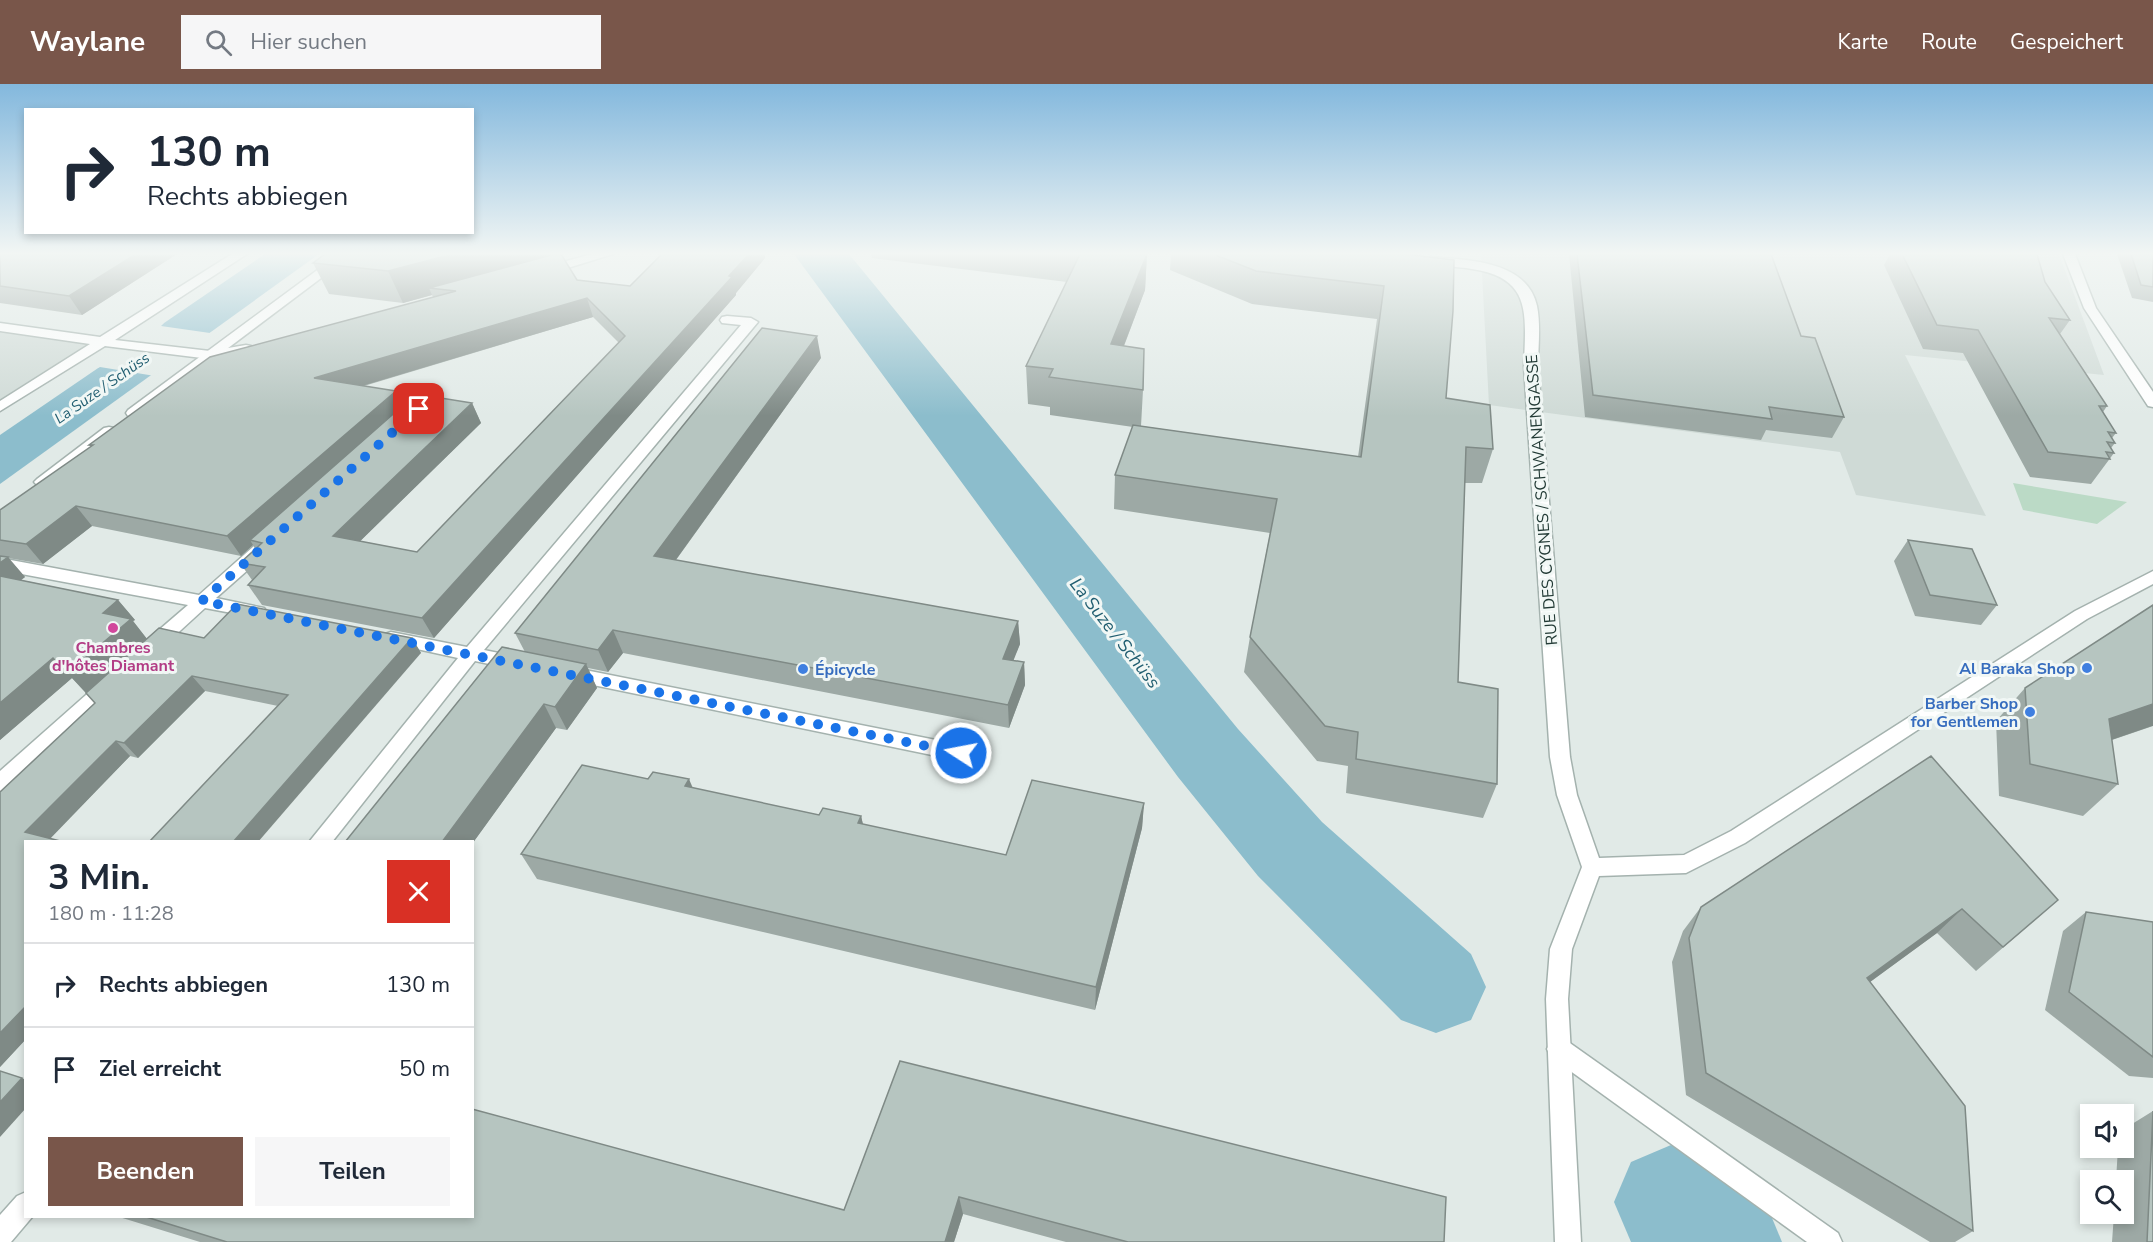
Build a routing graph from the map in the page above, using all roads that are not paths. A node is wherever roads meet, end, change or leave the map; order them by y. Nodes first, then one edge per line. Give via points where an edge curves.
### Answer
1 (154, 308) edge
2 (274, 308) edge
3 (1530, 308) edge
4 (2090, 308) edge
5 (727, 320) dead end
6 (0, 327) edge
7 (100, 342) junction
8 (255, 347) edge
9 (210, 355) junction
10 (2149, 392) edge
11 (2153, 403) edge
12 (0, 407) edge
13 (27, 493) edge
14 (272, 540) edge
15 (0, 564) edge
16 (2153, 578) edge
17 (202, 601) junction
18 (272, 615) edge
19 (377, 636) edge
20 (471, 654) junction
21 (141, 657) edge
22 (531, 666) edge
23 (552, 670) edge
24 (123, 672) edge
25 (961, 753) dead end
26 (0, 783) edge
27 (322, 840) edge
28 (1592, 867) junction
29 (1559, 1049) junction
30 (24, 1207) edge
31 (0, 1235) edge
32 (1568, 1242) edge
33 (1829, 1242) edge

1 - 7 street
2 - 9 street
3 - 28 street, RUE DES CYGNES / SCHWANENGASSE via 1531,367 1560,757 1567,795
4 - 10 street
5 - 20 street via 751,322
6 - 7 street
7 - 9 street
7 - 12 street
8 - 9 street
9 - 13 street
10 - 11 street
14 - 17 street
15 - 17 street
16 - 28 street via 2081,615 1738,837 1686,864
17 - 18 street
17 - 21 street
19 - 20 street
20 - 22 street
20 - 27 street
23 - 25 street
24 - 26 street
28 - 29 street via 1561,949
29 - 32 street
29 - 33 street
30 - 31 street

